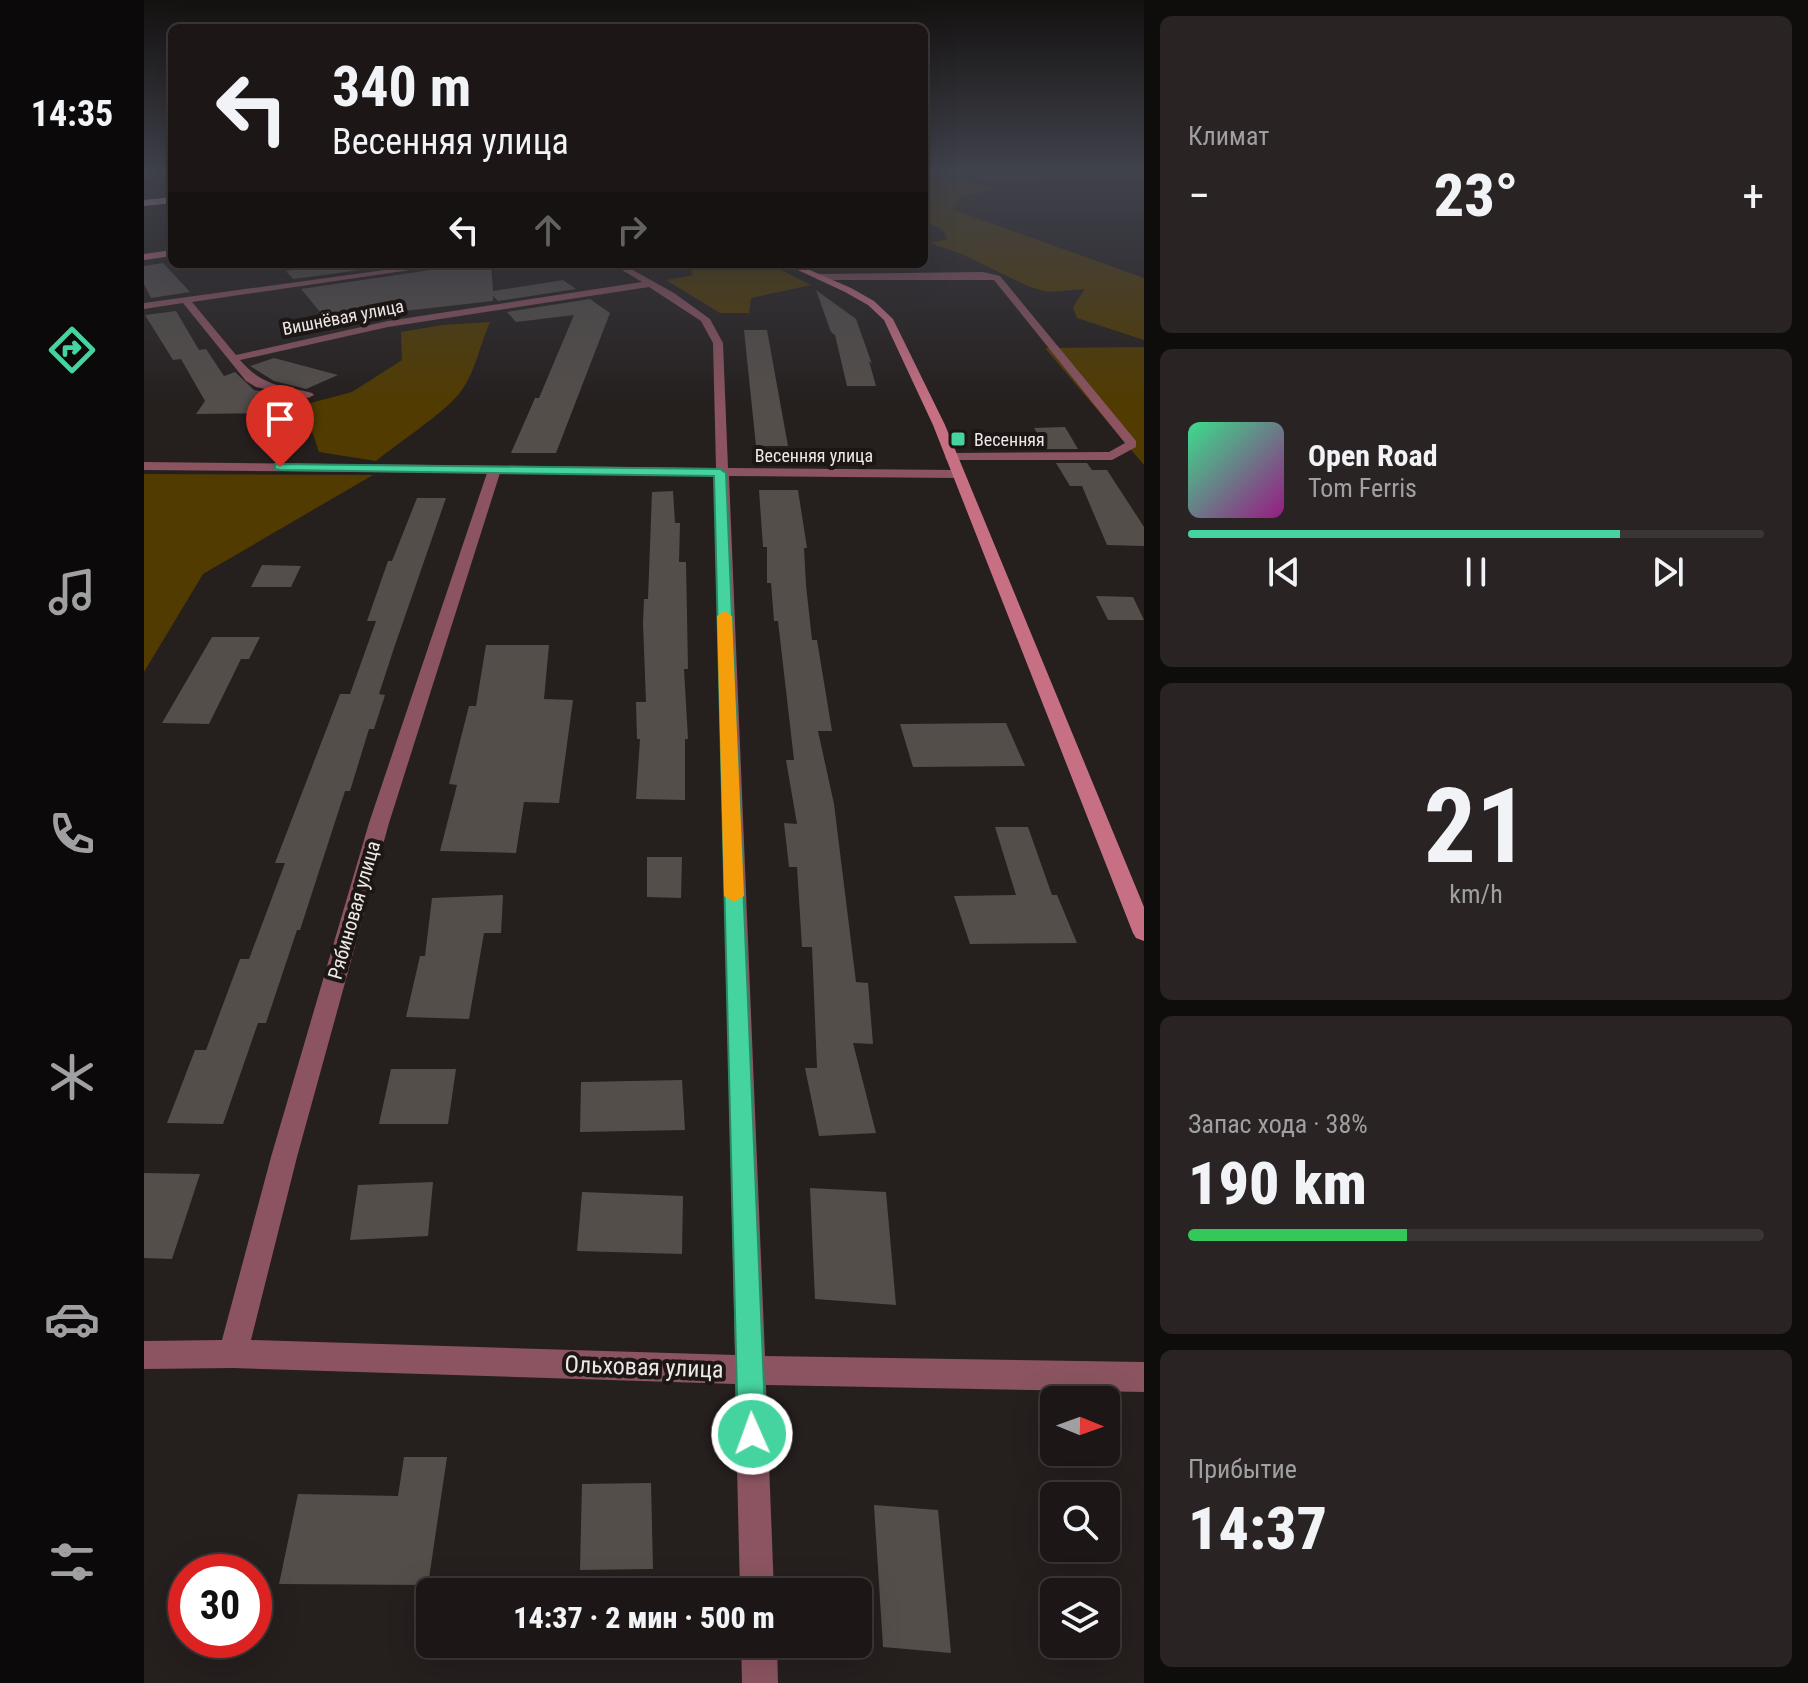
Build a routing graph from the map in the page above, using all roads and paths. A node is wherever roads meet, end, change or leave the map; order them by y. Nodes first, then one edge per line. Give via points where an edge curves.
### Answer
1 (168, 254) edge
2 (144, 257) edge
3 (419, 268) edge
4 (623, 268) edge
5 (798, 268) edge
6 (819, 277) junction
7 (649, 284) junction
8 (186, 301) junction
9 (144, 306) edge
10 (233, 359) junction
11 (308, 395) dead end
12 (951, 457) junction
13 (144, 466) edge
14 (494, 472) junction
15 (720, 473) junction
16 (956, 474) junction
17 (1144, 933) edge
18 (233, 1354) junction
19 (144, 1355) edge
20 (750, 1370) junction
21 (1144, 1377) edge
22 (757, 1578) edge
23 (759, 1658) edge
24 (760, 1683) edge

1 - 2 street
3 - 8 street
4 - 7 street
5 - 6 street
6 - 12 street via 871,303 888,319
6 - 12 street via 997,278 1132,444 1112,456
7 - 10 street, Вишнёвая улица via 434,316
7 - 15 street via 705,319 718,343
8 - 9 street
8 - 10 street
10 - 11 street via 260,385
12 - 16 street
13 - 14 street, Весенняя улица
14 - 15 street, Весенняя улица
14 - 18 street, Рябиновая улица via 379,823
15 - 16 street, Весенняя улица
15 - 20 street
16 - 17 street
18 - 19 street, Ольховая улица
18 - 20 street, Ольховая улица
20 - 21 street, Ольховая улица
20 - 22 street
23 - 24 street

